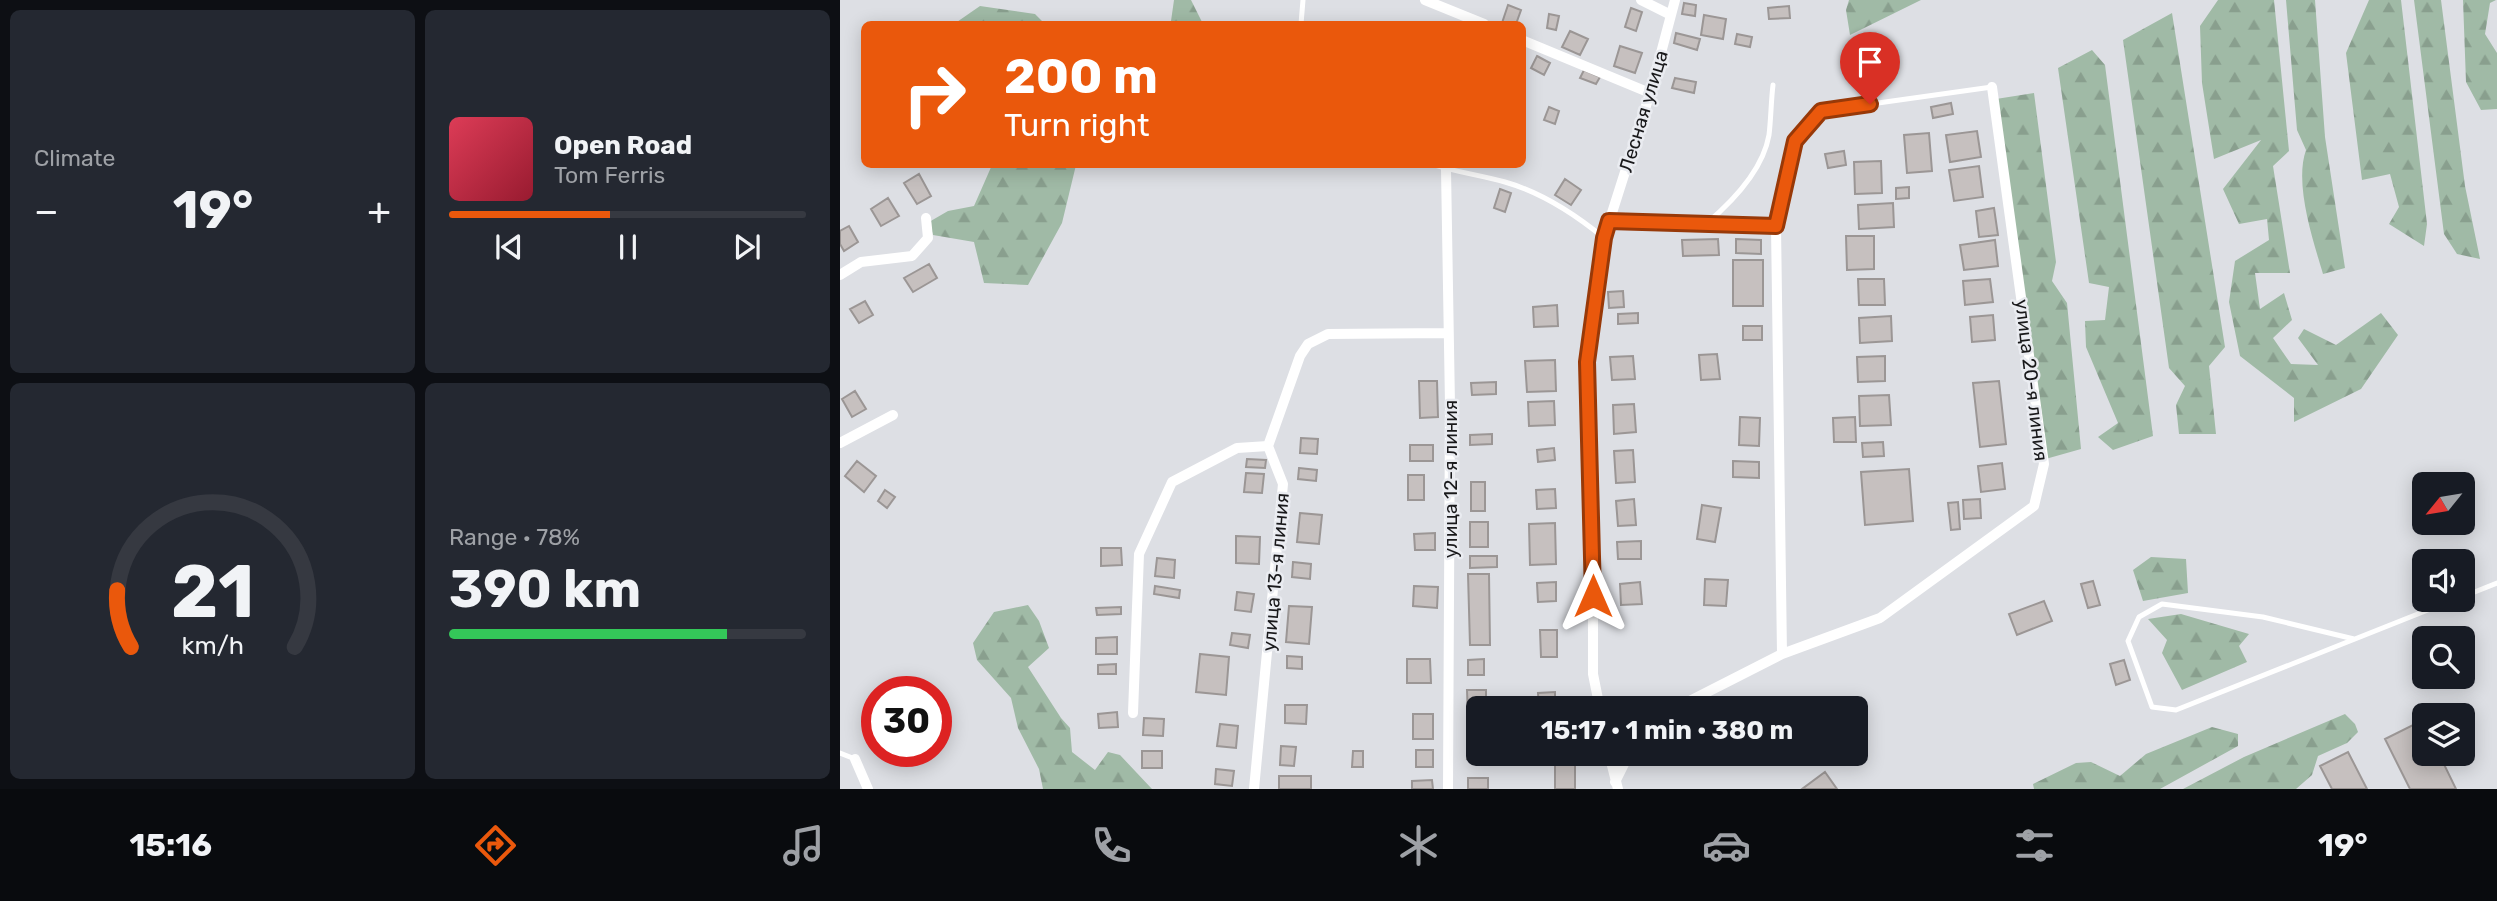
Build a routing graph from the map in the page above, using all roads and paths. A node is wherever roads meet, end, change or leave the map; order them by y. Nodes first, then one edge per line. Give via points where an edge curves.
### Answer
1 (1303, 0) edge
2 (1425, 0) edge
3 (1641, 0) edge
4 (1675, 0) edge
5 (1671, 15) junction
6 (1301, 21) edge
7 (1477, 21) edge
8 (1526, 42) edge
9 (1773, 85) dead end
10 (1992, 87) joint
11 (1650, 93) junction
12 (1443, 168) edge
13 (1446, 169) junction
14 (926, 218) dead end
15 (1609, 221) junction
16 (1706, 224) junction
17 (1776, 226) junction
18 (1604, 238) junction
19 (840, 275) edge
20 (1447, 333) junction
21 (893, 415) dead end
22 (840, 443) edge
23 (1268, 446) junction
24 (2497, 583) edge
25 (2475, 592) edge
26 (2423, 612) edge
27 (2354, 639) junction
28 (1782, 654) junction
29 (1597, 696) edge
30 (1700, 696) edge
31 (1133, 713) dead end
32 (840, 753) edge
33 (855, 759) joint
34 (1612, 766) edge
35 (1624, 766) edge
36 (1616, 786) edge
37 (868, 789) edge
38 (1254, 789) edge
39 (1447, 789) edge

1 - 6 lane
2 - 7 street
3 - 5 street
4 - 5 street, Лесная улица
5 - 11 street, Лесная улица
8 - 11 street
9 - 16 lane via 1768,137 1757,165 1728,205
10 - 17 lane via 1821,111 1795,141
10 - 28 street, улица 20-я линия via 2044,464 2034,506 1880,618
11 - 15 street, Лесная улица
12 - 13 lane
13 - 18 lane via 1507,182 1534,193
13 - 20 street, улица 12-я линия
14 - 19 street via 928,239 912,256 860,262
15 - 16 lane
15 - 18 street, Лесная улица
16 - 17 lane
17 - 28 street
18 - 29 street, Лесная улица via 1587,362 1593,674
20 - 23 street via 1328,334 1308,344
20 - 39 street, улица 12-я линия
21 - 22 street
23 - 31 street via 1237,449 1172,482 1139,554
23 - 38 street, улица 13-я линия via 1283,484
24 - 25 lane
26 - 27 lane
27 - 27 lane via 2176,710 2152,707 2128,641 2139,617 2162,604 2263,617
28 - 30 street, улица 20-я линия
32 - 33 lane
33 - 37 street
34 - 36 street
35 - 36 street

